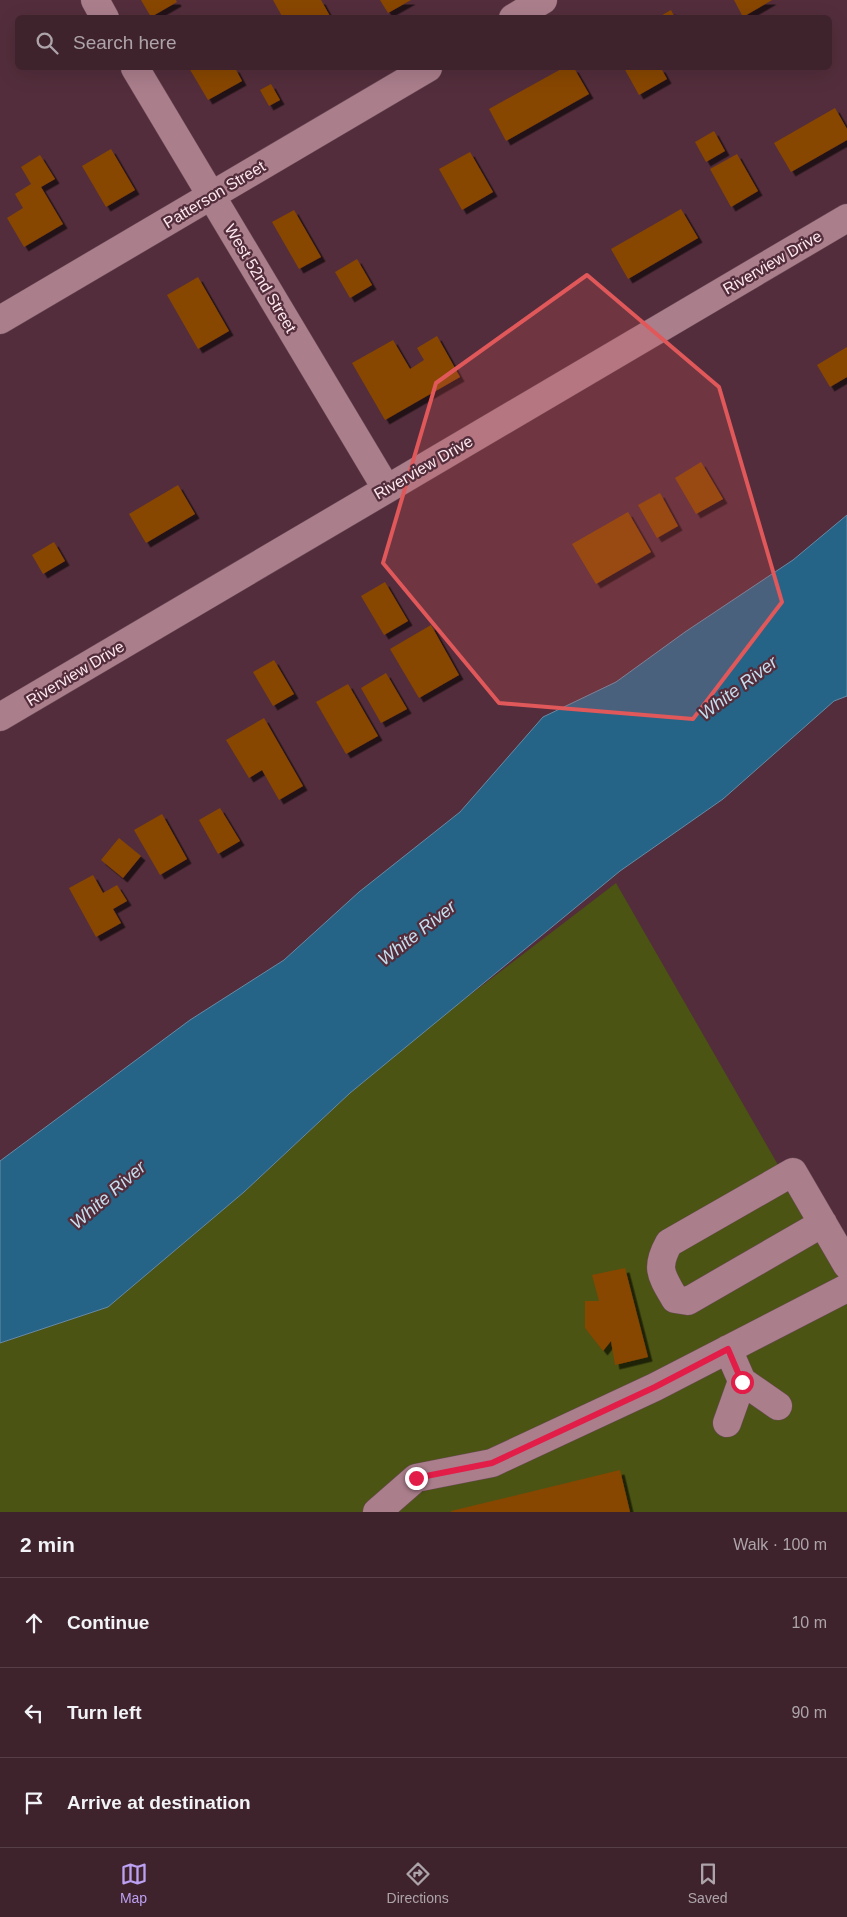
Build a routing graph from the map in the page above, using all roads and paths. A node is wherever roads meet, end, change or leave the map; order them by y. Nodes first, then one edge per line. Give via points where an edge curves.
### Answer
1 (95, 0) edge
2 (543, 0) edge
3 (103, 15) edge
4 (518, 15) edge
5 (136, 70) edge
6 (425, 70) edge
7 (212, 195) junction
8 (847, 218) edge
9 (0, 320) edge
10 (386, 488) junction
11 (0, 717) edge
12 (823, 1223) junction
13 (847, 1265) edge
14 (847, 1288) edge
15 (728, 1349) junction
16 (742, 1382) junction
17 (778, 1406) dead end
18 (727, 1423) dead end
19 (377, 1512) edge

1 - 3 street
2 - 4 street
5 - 7 street, West 52nd Street
6 - 7 street, Patterson Street
7 - 9 street, Patterson Street
7 - 10 street, West 52nd Street
8 - 10 street, Riverview Drive
10 - 11 street, Riverview Drive
12 - 12 street via 793,1172 669,1243 660,1260 663,1279 674,1299 688,1301
12 - 13 street
14 - 15 street
15 - 16 street
15 - 19 street via 492,1463 416,1478
16 - 17 street
16 - 18 street

